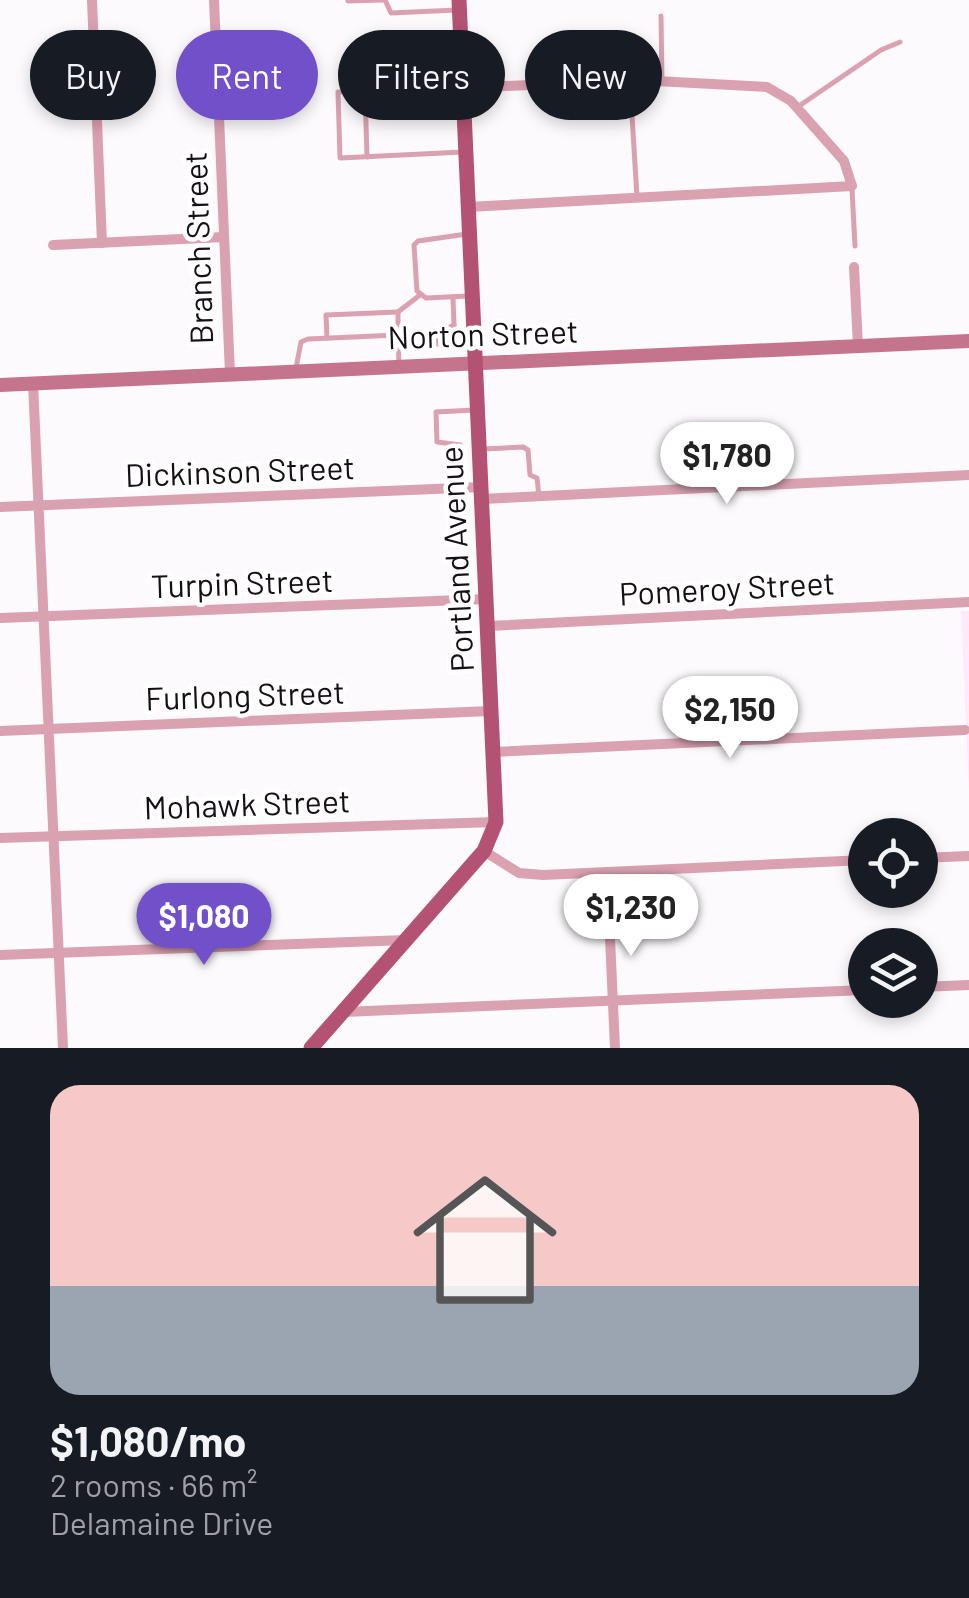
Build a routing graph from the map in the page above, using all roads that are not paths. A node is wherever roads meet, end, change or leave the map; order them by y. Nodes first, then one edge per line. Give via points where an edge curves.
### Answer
1 (92, 0) edge
2 (214, 0) edge
3 (384, 0) edge
4 (348, 2) edge
5 (460, 5) edge
6 (661, 16) dead end
7 (461, 30) edge
8 (661, 30) edge
9 (900, 42) dead end
10 (662, 81) edge
11 (797, 108) junction
12 (339, 120) edge
13 (366, 120) edge
14 (464, 120) edge
15 (632, 120) edge
16 (466, 152) junction
17 (367, 157) junction
18 (852, 186) junction
19 (637, 199) junction
20 (468, 207) junction
21 (470, 233) junction
22 (224, 237) junction
23 (102, 242) junction
24 (52, 245) dead end
25 (856, 246) dead end
26 (854, 266) dead end
27 (420, 295) junction
28 (472, 296) junction
29 (453, 298) junction
30 (398, 312) junction
31 (398, 335) junction
32 (326, 338) junction
33 (969, 341) edge
34 (426, 344) junction
35 (399, 345) junction
36 (858, 346) junction
37 (475, 364) junction
38 (399, 366) junction
39 (427, 366) junction
40 (296, 371) junction
41 (230, 374) junction
42 (34, 384) junction
43 (0, 385) edge
44 (477, 410) junction
45 (460, 446) dead end
46 (480, 449) junction
47 (969, 475) edge
48 (482, 493) junction
49 (539, 496) junction
50 (39, 505) junction
51 (0, 507) edge
52 (487, 599) junction
53 (969, 602) edge
54 (44, 616) junction
55 (0, 618) edge
56 (488, 626) junction
57 (491, 711) junction
58 (49, 729) junction
59 (965, 730) dead end
60 (0, 731) edge
61 (493, 752) junction
62 (496, 822) junction
63 (54, 837) junction
64 (0, 838) edge
65 (484, 851) junction
66 (969, 856) edge
67 (938, 857) edge
68 (848, 861) edge
69 (607, 872) junction
70 (406, 940) junction
71 (59, 953) junction
72 (0, 955) edge
73 (969, 985) edge
74 (938, 987) edge
75 (848, 991) edge
76 (613, 1001) junction
77 (343, 1012) junction
78 (63, 1048) edge
79 (310, 1048) edge
80 (615, 1048) edge

1 - 23 street
2 - 22 street, Branch Street
3 - 4 lane
3 - 5 lane via 391,13
5 - 7 main road, Portland Avenue
6 - 8 lane
9 - 11 lane
10 - 11 street via 763,86
11 - 18 street via 846,164
12 - 17 lane via 340,158
13 - 17 lane
14 - 16 main road, Portland Avenue
15 - 19 lane
16 - 17 lane
16 - 20 main road, Portland Avenue
18 - 19 street
18 - 25 lane
19 - 20 street
20 - 21 main road, Portland Avenue
21 - 27 lane via 414,245
21 - 28 main road, Portland Avenue
22 - 23 street
22 - 41 street, Branch Street
23 - 24 street
26 - 36 street
27 - 29 lane
27 - 30 lane
28 - 29 lane
28 - 37 main road, Portland Avenue
29 - 34 lane via 456,337 447,346
30 - 31 lane
30 - 32 lane via 326,315
31 - 32 lane
31 - 35 lane
32 - 40 lane via 301,342
33 - 36 main road, Norton Street
34 - 35 lane
34 - 39 lane
35 - 38 lane
36 - 37 main road, Norton Street
37 - 39 main road, Norton Street
37 - 44 main road, Portland Avenue
38 - 39 main road, Norton Street
38 - 40 main road, Norton Street
40 - 41 main road, Norton Street
41 - 42 main road, Norton Street
42 - 43 main road, Norton Street
42 - 50 street
44 - 45 lane via 436,412 437,442
44 - 46 main road, Portland Avenue
46 - 48 main road, Portland Avenue
46 - 49 lane via 528,450
47 - 49 street, Dickinson Street
48 - 49 street, Dickinson Street
48 - 50 street, Dickinson Street
48 - 52 main road, Portland Avenue
50 - 51 street, Dickinson Street
50 - 54 street
52 - 54 street, Turpin Street
52 - 56 main road, Portland Avenue
53 - 56 street, Pomeroy Street
54 - 55 street, Turpin Street
54 - 58 street
56 - 57 main road, Portland Avenue
57 - 58 street, Furlong Street
57 - 61 main road, Portland Avenue
58 - 60 street, Furlong Street
58 - 63 street
59 - 61 street
61 - 62 main road, Portland Avenue
62 - 63 street, Mohawk Street
62 - 65 main road, Portland Avenue
63 - 64 street, Mohawk Street
63 - 71 street
65 - 69 street via 520,873
65 - 70 main road, Portland Avenue
66 - 67 street
68 - 69 street
69 - 76 street
70 - 71 street
70 - 77 main road, Portland Avenue
71 - 72 street
71 - 78 street
73 - 74 street
75 - 76 street
76 - 77 street
76 - 80 street
77 - 79 main road, Portland Avenue

